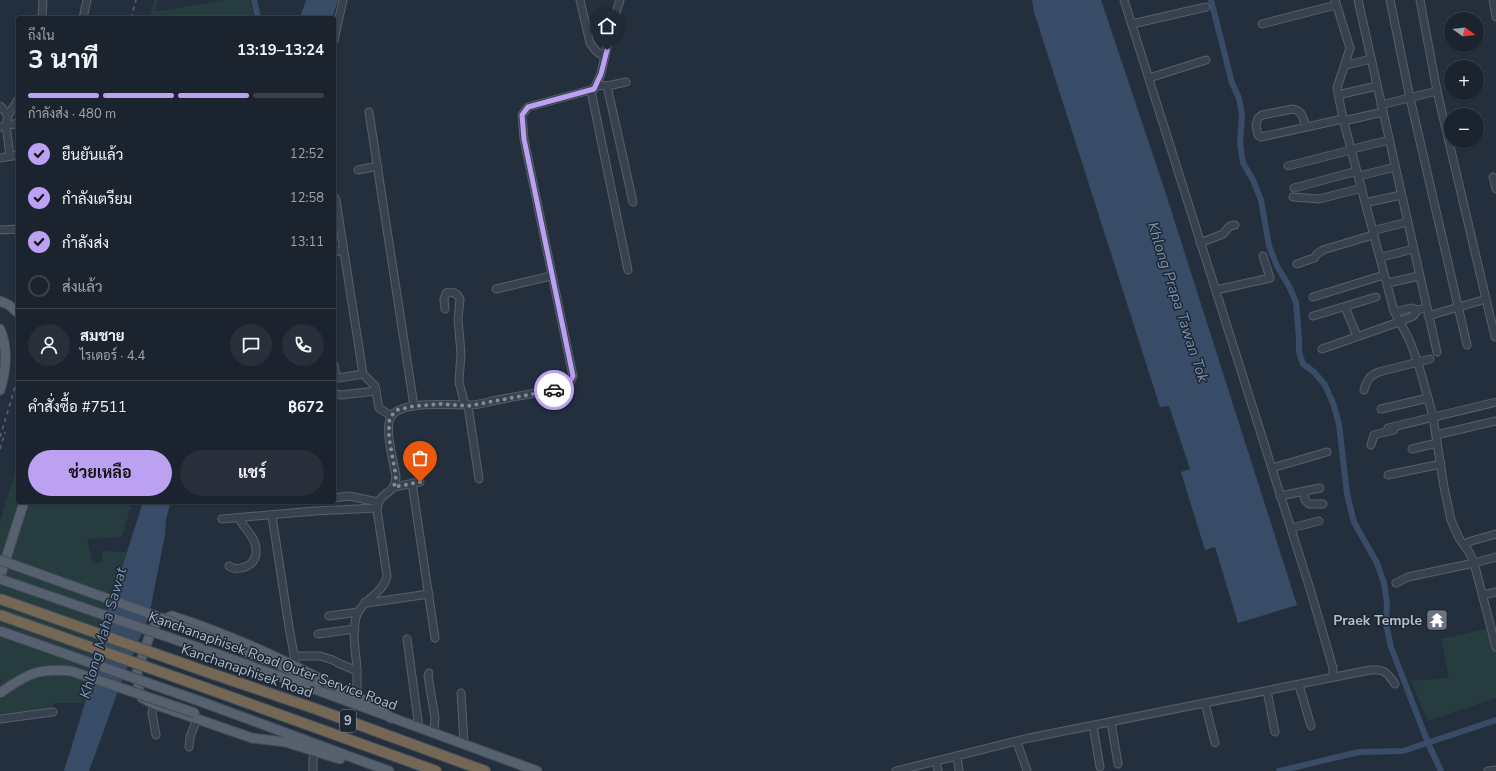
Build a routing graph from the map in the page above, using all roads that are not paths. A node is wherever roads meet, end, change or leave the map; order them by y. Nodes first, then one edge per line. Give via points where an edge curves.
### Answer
1 (43, 0) edge
2 (88, 0) edge
3 (343, 0) edge
4 (580, 0) edge
5 (620, 0) edge
6 (1124, 0) edge
7 (1358, 0) edge
8 (1390, 0) edge
9 (1420, 0) edge
10 (1493, 0) edge
11 (1336, 2) edge
12 (1206, 7) dead end
13 (42, 16) edge
14 (84, 16) edge
15 (1496, 17) edge
16 (1132, 24) junction
17 (1262, 24) dead end
18 (336, 31) edge
19 (605, 57) junction
20 (1206, 60) dead end
21 (1371, 60) junction
22 (1348, 65) dead end
23 (1149, 78) junction
24 (626, 82) dead end
25 (597, 85) junction
26 (607, 86) junction
27 (1377, 86) junction
28 (591, 91) junction
29 (1437, 91) junction
30 (1342, 94) dead end
31 (1410, 98) junction
32 (16, 103) edge
33 (0, 106) edge
34 (1382, 109) junction
35 (369, 112) dead end
36 (8, 115) junction
37 (1345, 119) junction
38 (16, 123) edge
39 (3, 126) edge
40 (1306, 127) junction
41 (1389, 140) junction
42 (1352, 150) junction
43 (16, 155) edge
44 (10, 156) junction
45 (0, 158) edge
46 (378, 166) junction
47 (1288, 166) dead end
48 (1395, 167) junction
49 (358, 170) dead end
50 (1360, 173) junction
51 (1494, 177) dead end
52 (1294, 188) dead end
53 (1362, 188) junction
54 (1496, 189) edge
55 (1401, 195) junction
56 (1293, 197) dead end
57 (336, 200) edge
58 (633, 202) dead end
59 (1369, 202) dead end
60 (1407, 222) junction
61 (336, 223) edge
62 (1235, 225) dead end
63 (16, 229) edge
64 (0, 230) edge
65 (1375, 232) junction
66 (1200, 243) junction
67 (1413, 249) junction
68 (343, 250) junction
69 (336, 252) edge
70 (1263, 256) dead end
71 (1382, 257) dead end
72 (1297, 264) dead end
73 (628, 270) dead end
74 (1384, 275) junction
75 (552, 276) junction
76 (1419, 276) junction
77 (1388, 283) dead end
78 (496, 289) dead end
79 (1216, 290) junction
80 (1313, 297) dead end
81 (1376, 297) dead end
82 (1486, 299) junction
83 (0, 301) edge
84 (1345, 307) junction
85 (1458, 307) junction
86 (1426, 308) junction
87 (445, 309) dead end
88 (1418, 310) junction
89 (16, 311) edge
90 (1395, 312) junction
91 (1313, 316) dead end
92 (1428, 316) junction
93 (1399, 322) junction
94 (0, 330) edge
95 (1357, 336) junction
96 (1495, 337) dead end
97 (1467, 345) dead end
98 (1322, 348) dead end
99 (1436, 352) dead end
100 (1430, 359) dead end
101 (1418, 363) junction
102 (363, 374) junction
103 (336, 376) edge
104 (1, 388) edge
105 (1364, 390) dead end
106 (376, 391) junction
107 (336, 394) edge
108 (1428, 398) junction
109 (1496, 402) edge
110 (414, 406) junction
111 (466, 406) junction
112 (1381, 409) dead end
113 (391, 416) junction
114 (1433, 419) junction
115 (1496, 421) edge
116 (1388, 428) dead end
117 (1436, 434) junction
118 (1437, 443) junction
119 (1372, 445) dead end
120 (1412, 449) dead end
121 (1327, 452) dead end
122 (1441, 464) junction
123 (1272, 468) junction
124 (1388, 475) dead end
125 (479, 479) dead end
126 (420, 482) dead end
127 (412, 483) junction
128 (394, 487) junction
129 (1320, 488) dead end
130 (1304, 491) junction
131 (1280, 496) junction
132 (336, 498) edge
133 (23, 504) edge
134 (1323, 504) dead end
135 (377, 505) junction
136 (272, 516) junction
137 (239, 518) junction
138 (222, 519) dead end
139 (1319, 521) dead end
140 (1291, 528) junction
141 (1496, 534) edge
142 (1464, 546) junction
143 (1496, 557) edge
144 (0, 560) edge
145 (1474, 563) junction
146 (229, 566) dead end
147 (0, 578) edge
148 (1396, 582) dead end
149 (1496, 592) edge
150 (428, 594) junction
151 (1483, 595) junction
152 (0, 598) edge
153 (365, 602) junction
154 (358, 612) junction
155 (0, 615) edge
156 (329, 616) dead end
157 (1493, 627) edge
158 (354, 629) junction
159 (0, 631) edge
160 (318, 634) dead end
161 (435, 638) dead end
162 (407, 639) dead end
163 (1496, 648) edge
164 (296, 661) junction
165 (357, 670) junction
166 (429, 673) dead end
167 (1333, 677) junction
168 (1395, 684) dead end
169 (333, 685) junction
170 (1299, 685) junction
171 (1268, 691) junction
172 (0, 693) edge
173 (461, 693) dead end
174 (357, 696) junction
175 (1205, 703) junction
176 (154, 704) junction
177 (53, 712) dead end
178 (196, 716) junction
179 (391, 718) junction
180 (0, 719) edge
181 (1111, 722) junction
182 (1093, 726) junction
183 (1311, 726) dead end
184 (419, 728) junction
185 (1275, 732) dead end
186 (434, 734) junction
187 (156, 735) dead end
188 (287, 738) junction
189 (1017, 742) junction
190 (1215, 743) dead end
191 (464, 744) junction
192 (189, 747) dead end
193 (315, 752) junction
194 (957, 756) junction
195 (936, 761) junction
196 (371, 764) junction
197 (1118, 764) dead end
198 (1100, 767) dead end
199 (1496, 770) edge
200 (313, 771) edge
201 (389, 771) edge
202 (436, 771) edge
203 (485, 771) edge
204 (537, 771) edge
205 (896, 771) edge
206 (938, 771) edge
207 (959, 771) edge
208 (1027, 771) edge
209 (1488, 771) edge

1 - 13 street
2 - 14 street
3 - 18 street
4 - 19 street via 590,43
5 - 19 street
6 - 16 street
7 - 21 street
8 - 31 street
9 - 29 street
10 - 15 street
11 - 17 street
11 - 37 street via 1350,48 1337,88
12 - 16 street
16 - 23 street
19 - 25 street
20 - 23 street
21 - 22 street
21 - 27 street
23 - 66 street
24 - 26 street
25 - 26 street
25 - 28 street
26 - 58 street
27 - 30 street
27 - 34 street
28 - 73 street
28 - 75 street via 528,107 522,115 524,139
29 - 31 street
29 - 82 street
31 - 34 street
31 - 85 street
32 - 36 street
33 - 36 street
34 - 37 street
34 - 41 street
35 - 46 street
36 - 39 street
37 - 40 street
37 - 42 street
38 - 39 street
39 - 44 street
40 - 40 street via 1298,110 1262,115 1256,125 1261,137
41 - 42 street
41 - 48 street
42 - 47 street
42 - 50 street
43 - 44 street
44 - 45 street
46 - 49 street
46 - 110 street
48 - 50 street
48 - 55 street
50 - 52 street
50 - 53 street
51 - 54 street
53 - 56 street via 1319,199
53 - 65 street
55 - 59 street
55 - 60 street
57 - 61 street
60 - 65 street
60 - 67 street
61 - 68 street
62 - 66 street via 1230,226 1223,234
63 - 64 street
65 - 72 street via 1323,250 1314,258
65 - 74 street
66 - 79 street
67 - 71 street
67 - 76 street
68 - 69 street
68 - 102 street
70 - 79 street via 1270,278
74 - 80 street
74 - 90 street
75 - 78 street
75 - 111 street via 573,376 570,383 563,388
76 - 77 street
76 - 86 street
79 - 123 street
81 - 84 street
82 - 85 street
82 - 96 street
83 - 89 main road
84 - 91 street
84 - 95 street
85 - 92 street
85 - 97 street
86 - 88 street
86 - 92 street
87 - 111 street via 446,293 456,293 460,299 459,382
88 - 90 street via 1411,308
88 - 93 street via 1413,316
90 - 93 street
92 - 99 street
93 - 95 street
93 - 101 street
94 - 104 main road via 5,347
95 - 98 street
100 - 101 street
101 - 105 street via 1372,375 1367,380
101 - 108 street
102 - 103 street via 338,378
102 - 106 street via 375,386
106 - 107 street
106 - 113 street via 379,408
108 - 112 street
108 - 114 street
109 - 114 street
110 - 111 street
110 - 113 street via 397,410
111 - 125 street
113 - 128 street via 389,438 396,476
114 - 116 street
114 - 117 street
114 - 119 street via 1374,435
115 - 117 street
117 - 118 street
118 - 120 street
118 - 122 street
121 - 123 street
122 - 124 street
122 - 142 street via 1451,520
123 - 131 street
126 - 127 street
127 - 128 street
127 - 150 street
128 - 135 street via 380,498
129 - 130 street
130 - 131 street
130 - 134 street via 1305,500 1309,504
131 - 140 street
132 - 135 street via 349,496
133 - 147 main road
135 - 136 street
135 - 153 street via 387,576 382,588
136 - 137 street
136 - 164 street
137 - 138 street
137 - 146 street via 242,526 251,534 256,545 256,554 250,565 237,569
139 - 140 street
140 - 167 street via 1334,671
141 - 142 street via 1471,541
142 - 145 street
143 - 145 street
144 - 169 main road, bridge via 156,616 280,665 311,680
145 - 148 street via 1408,577
145 - 151 street
147 - 179 main road, Kanchanaphisek Road Outer Service Road, bridge via 317,689
149 - 151 street
150 - 153 street
150 - 161 street
151 - 157 street
152 - 203 highway, Kanchanaphisek Road / 9, bridge
153 - 154 street
154 - 156 street
154 - 158 street
155 - 202 highway, Kanchanaphisek Road / 9, bridge
157 - 163 street
158 - 160 street
158 - 165 street
159 - 188 main road, bridge via 202,702
162 - 184 street
164 - 165 street via 320,656
164 - 169 main road
164 - 176 main road via 172,616 157,622 150,634 137,672 142,698
165 - 174 street
166 - 186 street via 435,718
167 - 168 street via 1378,669 1386,673
167 - 170 street
169 - 174 main road
170 - 171 street
170 - 183 street
171 - 175 street
171 - 185 street
172 - 178 main road, bridge via 23,677 43,671 72,671
173 - 191 street
174 - 179 main road via 378,707
175 - 181 street
175 - 190 street
176 - 178 main road
176 - 187 street via 152,713
177 - 180 street
178 - 188 main road
178 - 192 street
179 - 184 main road, Kanchanaphisek Road Outer Service Road
181 - 182 street
181 - 197 street
182 - 189 street
182 - 198 street
184 - 186 main road, Kanchanaphisek Road Outer Service Road
186 - 191 main road, Kanchanaphisek Road Outer Service Road
188 - 193 main road
188 - 196 main road
189 - 194 street
189 - 208 street
191 - 204 main road, Kanchanaphisek Road Outer Service Road
193 - 196 main road
193 - 200 street
194 - 195 street
194 - 207 street
195 - 205 street
195 - 206 street
196 - 201 main road
199 - 209 street

